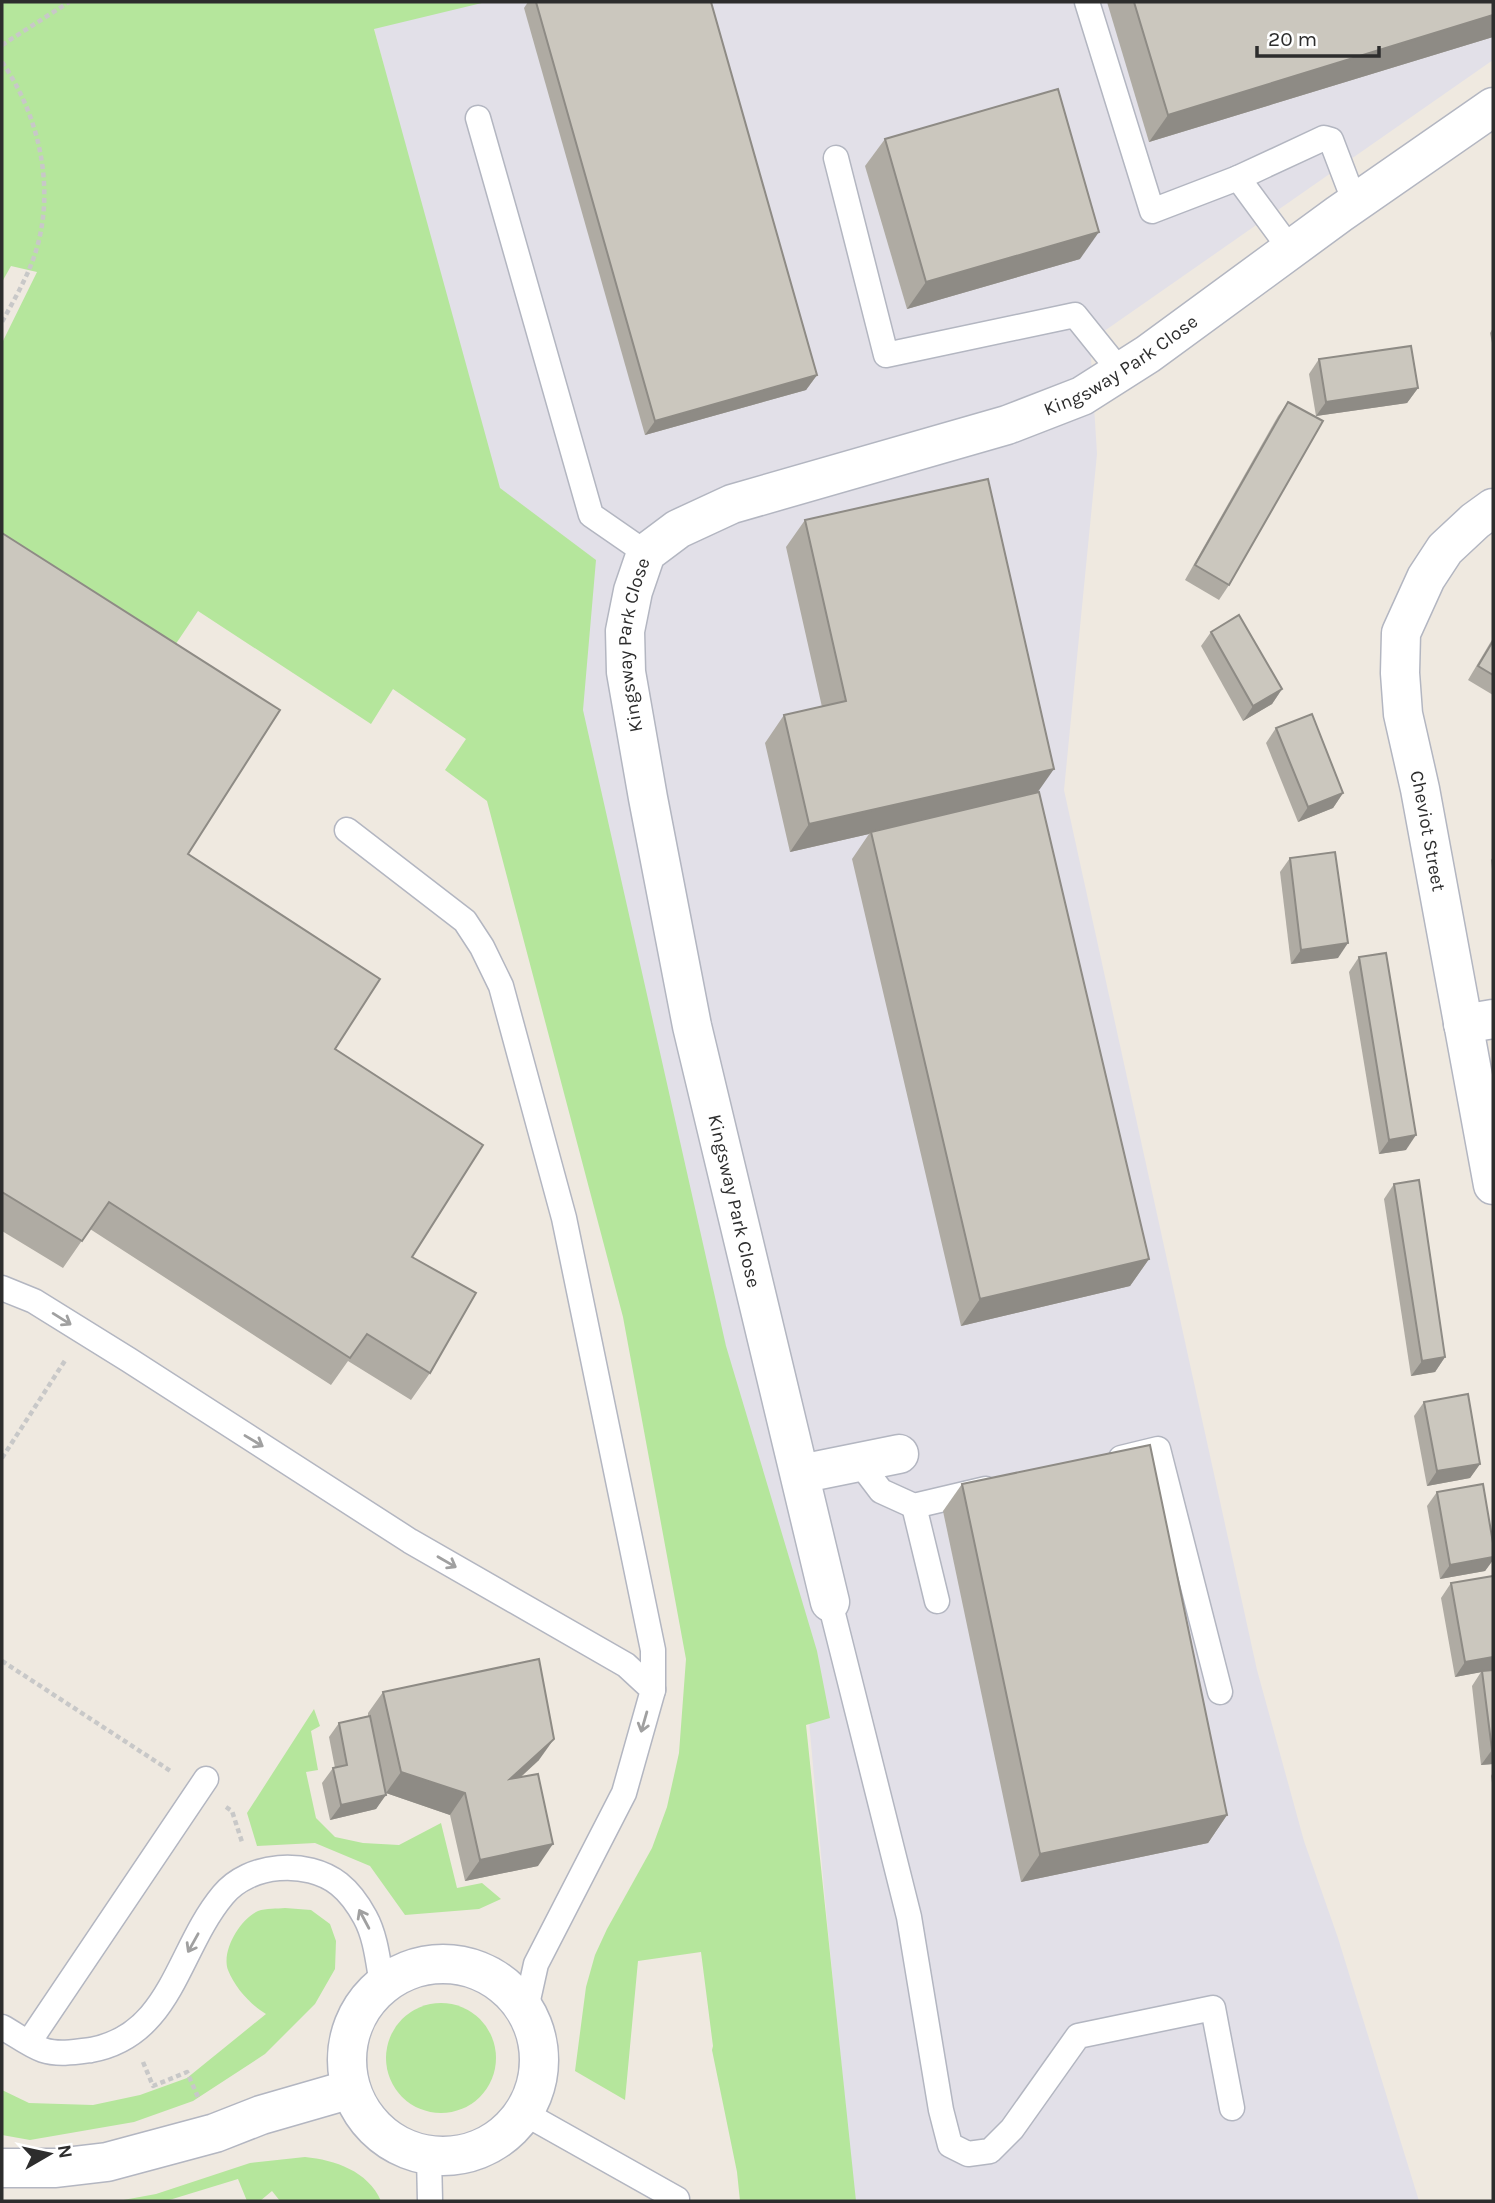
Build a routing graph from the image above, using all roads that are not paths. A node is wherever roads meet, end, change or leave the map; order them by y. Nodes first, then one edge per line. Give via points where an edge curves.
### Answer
1 (1087, 2) edge
2 (1493, 107) edge
3 (478, 118) dead end
4 (836, 158) dead end
5 (1238, 178) junction
6 (1356, 203) junction
7 (1291, 250) junction
8 (1120, 371) junction
9 (1493, 508) edge
10 (646, 553) junction
11 (347, 830) dead end
12 (1478, 1021) edge
13 (1493, 1185) edge
14 (2, 1288) edge
15 (899, 1454) dead end
16 (859, 1462) junction
17 (1103, 1462) edge
18 (800, 1475) junction
19 (1009, 1484) edge
20 (914, 1506) junction
21 (937, 1601) dead end
22 (830, 1602) joint
23 (653, 1690) junction
24 (1220, 1692) dead end
25 (202, 1784) road end
26 (382, 1984) junction
27 (526, 2009) junction
28 (2, 2027) edge
29 (29, 2042) junction
30 (351, 2088) junction
31 (1232, 2109) dead end
32 (524, 2113) junction
33 (429, 2155) junction
34 (2, 2168) edge
35 (677, 2199) dead end
36 (430, 2201) edge

1 - 5 lane via 1152,211
2 - 6 street, Kingsway Park Close
3 - 10 lane via 591,514
4 - 8 lane via 886,355 1075,315
5 - 6 lane via 1324,138 1331,140
5 - 7 lane
6 - 7 street, Kingsway Park Close
7 - 8 street, Kingsway Park Close
8 - 10 street, Kingsway Park Close via 1082,396 1007,425 732,504 678,529
9 - 12 street, Cheviot Street via 1445,549 1401,633 1403,714
10 - 18 street, Kingsway Park Close via 625,631 628,684 692,1026
11 - 23 lane via 465,921 501,986 565,1218 653,1650
12 - 13 street, Cheviot Street
14 -> 23 lane via 34,1301 410,1541 626,1665
15 - 16 street
16 - 18 street
16 - 20 lane via 881,1491
17 - 24 lane via 1158,1449
18 - 22 street, Kingsway Park Close
19 - 20 lane
20 - 21 lane
22 - 31 lane via 909,1917 950,2145 968,2154 990,2151 1012,2129 1077,2036 1213,2008
23 -> 27 lane via 624,1793 536,1964
25 - 29 lane
26 - 27 street via 424,1964 448,1963 493,1976
26 -> 29 lane via 374,1938 365,1917 339,1884 304,1870 266,1869 236,1882 223,1895 152,2016 132,2035 78,2052 43,2050
26 - 30 street via 363,2006 351,2031 346,2060
27 - 32 street via 535,2029 539,2072
28 - 29 lane
30 - 33 street via 359,2108 389,2140
30 - 34 street via 129,2157 82,2166
32 - 33 street via 499,2139 483,2148
32 - 35 lane
33 - 36 lane

